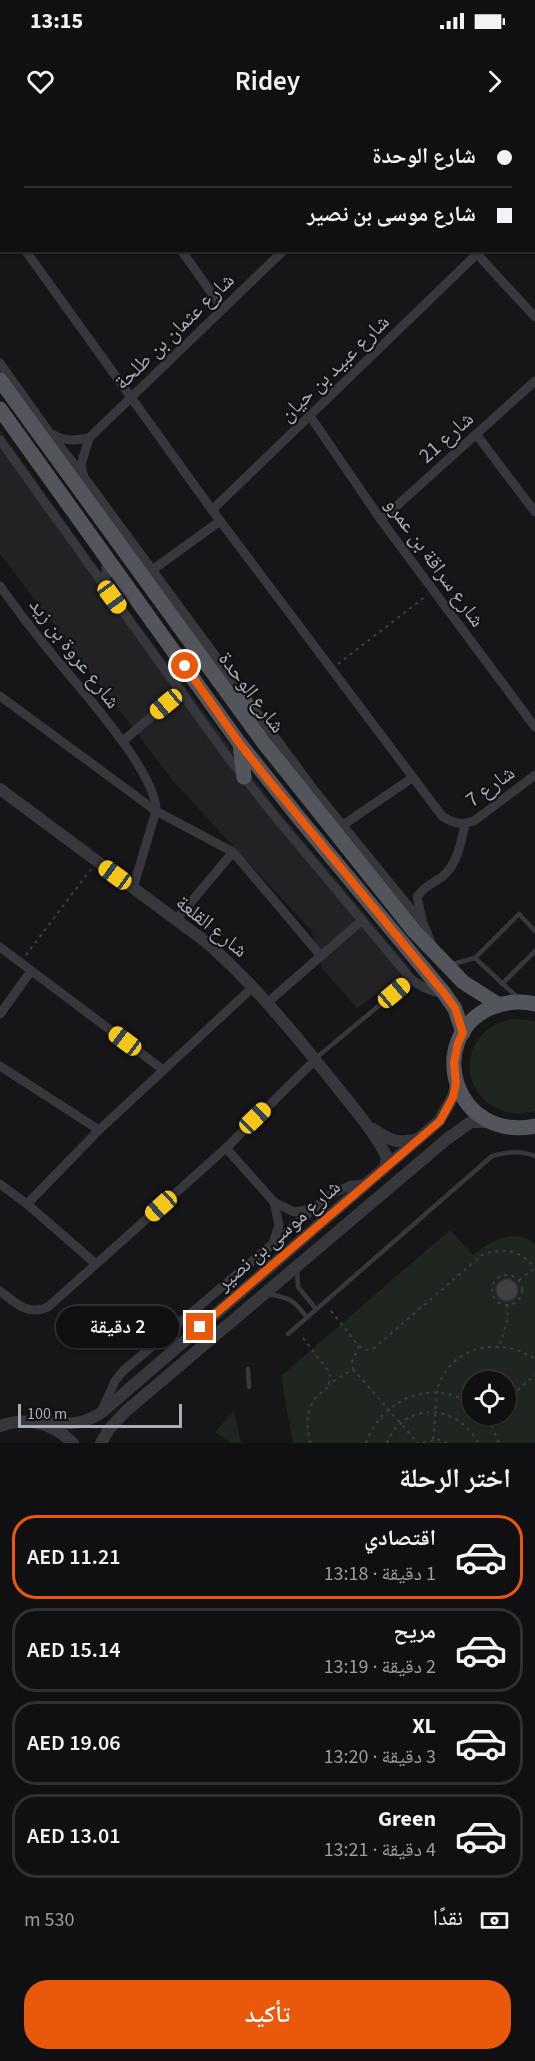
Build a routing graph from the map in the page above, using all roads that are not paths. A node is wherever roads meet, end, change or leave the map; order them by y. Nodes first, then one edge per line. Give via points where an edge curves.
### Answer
1 (26, 252) edge
2 (182, 252) edge
3 (282, 252) edge
4 (479, 252) edge
5 (223, 309) junction
6 (535, 317) edge
7 (0, 363) edge
8 (0, 380) edge
9 (535, 381) edge
10 (130, 398) junction
11 (0, 409) edge
12 (310, 416) junction
13 (49, 432) junction
14 (476, 434) junction
15 (89, 438) junction
16 (0, 440) edge
17 (84, 477) junction
18 (212, 510) junction
19 (535, 512) edge
20 (220, 520) junction
21 (381, 520) junction
22 (106, 557) junction
23 (151, 571) junction
24 (0, 586) edge
25 (106, 588) junction
26 (181, 692) junction
27 (243, 692) junction
28 (0, 696) edge
29 (249, 724) junction
30 (535, 728) edge
31 (123, 741) junction
32 (240, 744) junction
33 (535, 775) edge
34 (244, 777) junction
35 (412, 778) junction
36 (0, 789) edge
37 (156, 811) junction
38 (465, 824) junction
39 (343, 825) junction
40 (232, 852) junction
41 (133, 888) junction
42 (176, 920) junction
43 (362, 921) junction
44 (424, 925) junction
45 (535, 931) edge
46 (0, 947) edge
47 (535, 951) edge
48 (435, 954) junction
49 (321, 956) junction
50 (475, 958) junction
51 (446, 966) junction
52 (31, 971) junction
53 (411, 979) junction
54 (502, 984) junction
55 (252, 988) junction
56 (444, 993) junction
57 (267, 1003) junction
58 (528, 1003) edge
59 (499, 1005) junction
60 (0, 1014) edge
61 (463, 1033) junction
62 (315, 1060) junction
63 (0, 1066) edge
64 (162, 1069) junction
65 (456, 1083) junction
66 (488, 1122) junction
67 (367, 1125) junction
68 (535, 1126) edge
69 (99, 1130) junction
70 (418, 1139) junction
71 (226, 1148) junction
72 (535, 1156) edge
73 (385, 1168) junction
74 (0, 1184) edge
75 (366, 1184) junction
76 (274, 1202) junction
77 (27, 1204) junction
78 (313, 1209) junction
79 (272, 1244) junction
80 (96, 1264) junction
81 (297, 1266) junction
82 (0, 1291) edge
83 (265, 1293) junction
84 (316, 1309) junction
85 (308, 1317) junction
86 (288, 1334) dead end
87 (248, 1370) dead end
88 (249, 1388) dead end
89 (101, 1413) junction
90 (43, 1423) junction
91 (0, 1426) edge
92 (73, 1443) edge
93 (101, 1443) edge

1 - 10 street
2 - 5 street
3 - 5 street, شارع عثمان بن طلحة
4 - 6 street
4 - 12 street, شارع عبيد بن حيان
5 - 10 street, شارع عثمان بن طلحة
7 - 13 street
8 - 29 main road, شارع الوحدة
9 - 14 street, شارع 21
10 - 15 street, شارع عثمان بن طلحة
10 - 18 street
11 - 22 main road, شارع الوحدة
12 - 18 street, شارع عبيد بن حيان
12 - 21 street, شارع سراقة بن عمرو
13 - 15 street via 73,441
13 - 17 street
14 - 19 street
14 - 21 street, شارع 21
15 - 17 street via 81,465
16 - 25 street
17 - 23 street
18 - 20 street
20 - 23 street
20 - 35 street
21 - 30 street, شارع سراقة بن عمرو
22 - 25 street
22 - 32 main road, شارع الوحدة
23 - 27 street
24 - 31 street, شارع عروة بن زيد
25 - 26 street
26 - 31 street
26 - 34 street
27 - 29 main road
27 - 39 street
28 - 37 street
29 - 48 main road, شارع الوحدة
31 - 37 street, شارع عروة بن زيد via 151,787
32 - 34 main road
32 - 56 main road, شارع الوحدة
33 - 38 street, شارع 7
34 - 43 street
35 - 38 street via 442,816
35 - 39 street
36 - 41 street, شارع القلعة
37 - 40 street
37 - 41 street
38 - 44 street via 453,865 417,897
39 - 44 street
40 - 42 street
40 - 49 street
41 - 42 street, شارع القلعة
42 - 55 street, شارع القلعة via 227,960
43 - 49 street
43 - 53 street
44 - 48 street
45 - 50 lane via 519,914
46 - 52 street
47 - 54 lane
48 - 51 main road, شارع الوحدة
49 - 57 street
50 - 51 lane
50 - 54 lane
51 - 59 main road, شارع الوحدة
52 - 60 street
52 - 64 street
53 - 56 street via 434,993
53 - 62 lane
54 - 58 lane
55 - 57 street, شارع القلعة
55 - 64 street
56 - 61 main road, شارع الوحدة via 455,1008
57 - 62 street, شارع القلعة
58 - 59 main road
59 - 61 main road via 484,1011
61 - 65 main road via 454,1063
62 - 67 street, شارع القلعة
62 - 71 street
63 - 69 street
64 - 69 street
65 - 66 main road via 468,1106
65 - 70 street, شارع موسى بن نصير via 440,1121
66 - 68 main road via 511,1128
66 - 81 street, شارع موسى بن نصير via 471,1122 457,1131
67 - 70 street, شارع القلعة via 393,1141
67 - 73 street, شارع القلعة via 387,1157
69 - 77 street
70 - 73 street, شارع موسى بن نصير
71 - 76 street
71 - 80 street
72 - 84 lane via 525,1152 492,1156
73 - 75 street, شارع موسى بن نصير
74 - 77 street
75 - 78 street via 341,1188
75 - 89 street, شارع موسى بن نصير
76 - 78 street via 294,1212
76 - 79 street via 279,1225
77 - 80 street
78 - 79 street
79 - 89 street via 123,1371
80 - 82 street via 39,1311 23,1308
81 - 83 street, شارع موسى بن نصير
81 - 84 lane via 298,1287
83 - 85 lane via 285,1296
83 - 93 street, شارع موسى بن نصير via 126,1411
84 - 85 lane
85 - 86 lane
87 - 88 lane
89 - 90 street, شارع موسى بن نصير via 86,1422 69,1425
90 - 91 street, شارع موسى بن نصير via 27,1420
90 - 92 street

